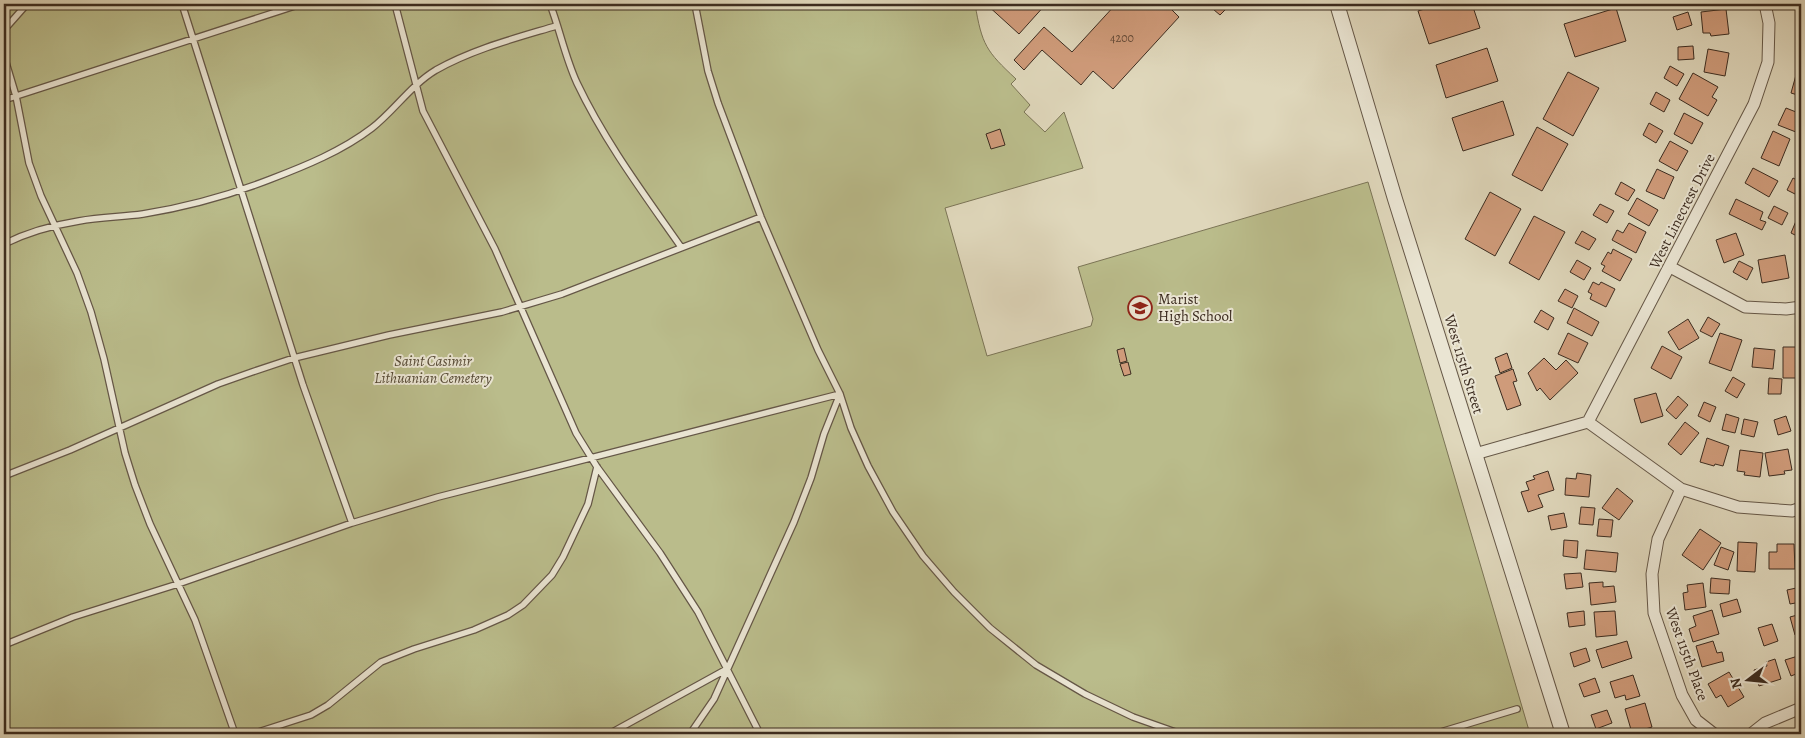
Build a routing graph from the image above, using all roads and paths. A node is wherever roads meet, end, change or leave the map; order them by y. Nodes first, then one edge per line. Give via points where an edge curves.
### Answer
1 (28, 4) edge
2 (182, 4) edge
3 (301, 4) edge
4 (395, 4) edge
5 (550, 4) edge
6 (694, 4) edge
7 (1336, 4) edge
8 (1765, 4) edge
9 (556, 26) junction
10 (4, 30) edge
11 (193, 39) junction
12 (4, 56) edge
13 (416, 86) junction
14 (16, 96) junction
15 (4, 100) edge
16 (240, 190) junction
17 (761, 217) junction
18 (55, 226) junction
19 (4, 244) edge
20 (681, 247) junction
21 (1670, 267) junction
22 (521, 307) junction
23 (1801, 307) edge
24 (294, 358) junction
25 (840, 394) junction
26 (1588, 422) junction
27 (120, 427) junction
28 (1475, 454) junction
29 (591, 458) junction
30 (597, 467) junction
31 (4, 476) edge
32 (1681, 490) junction
33 (1801, 508) edge
34 (352, 523) junction
35 (178, 584) junction
36 (4, 645) edge
37 (728, 669) junction
38 (1517, 708) dead end
39 (1801, 708) edge
40 (236, 734) edge
41 (252, 734) edge
42 (609, 734) edge
43 (690, 734) edge
44 (760, 734) edge
45 (1181, 734) edge
46 (1434, 734) edge
47 (1563, 734) edge
48 (1714, 734) edge
49 (1752, 734) edge

1 - 10 lane
2 - 11 lane
3 - 11 lane
4 - 13 lane
5 - 9 lane
6 - 17 lane via 718,103
7 - 28 street, West 115th Street
8 - 21 street, West Linecrest Drive via 1769,23 1768,62 1754,104
9 - 13 lane via 456,60 434,71
9 - 20 lane via 576,82 595,118
11 - 14 lane
11 - 16 lane
12 - 14 lane
13 - 16 lane via 392,111 349,144
13 - 22 lane via 423,112 495,249
14 - 15 lane
14 - 18 lane via 29,163
16 - 18 lane via 144,214
16 - 24 lane
17 - 20 lane
17 - 25 lane
18 - 19 lane
18 - 27 lane via 91,312
20 - 22 lane
21 - 23 street via 1745,307
21 - 26 street, West Linecrest Drive
22 - 24 lane
22 - 29 lane via 576,433
24 - 27 lane via 218,384
24 - 34 lane
25 - 29 lane
25 - 37 lane via 794,522
25 - 45 lane via 868,466 893,512 923,556 990,628 1036,665 1085,694 1133,717
26 - 28 street
26 - 32 street
27 - 31 lane
27 - 35 lane via 135,485
28 - 47 street, West 115th Street
29 - 30 lane
29 - 34 lane via 544,468
30 - 37 lane via 698,612
30 - 41 lane via 588,504 563,557 523,605 474,630 389,658 310,715
32 - 33 street via 1738,507 1792,511
32 - 48 street, West 115th Place via 1658,539 1652,574 1654,613 1682,695 1696,720
34 - 35 lane
35 - 36 lane via 73,617
35 - 40 lane via 198,628
37 - 42 lane
37 - 43 lane via 714,699
37 - 44 lane
38 - 46 lane
39 - 49 street via 1765,723

